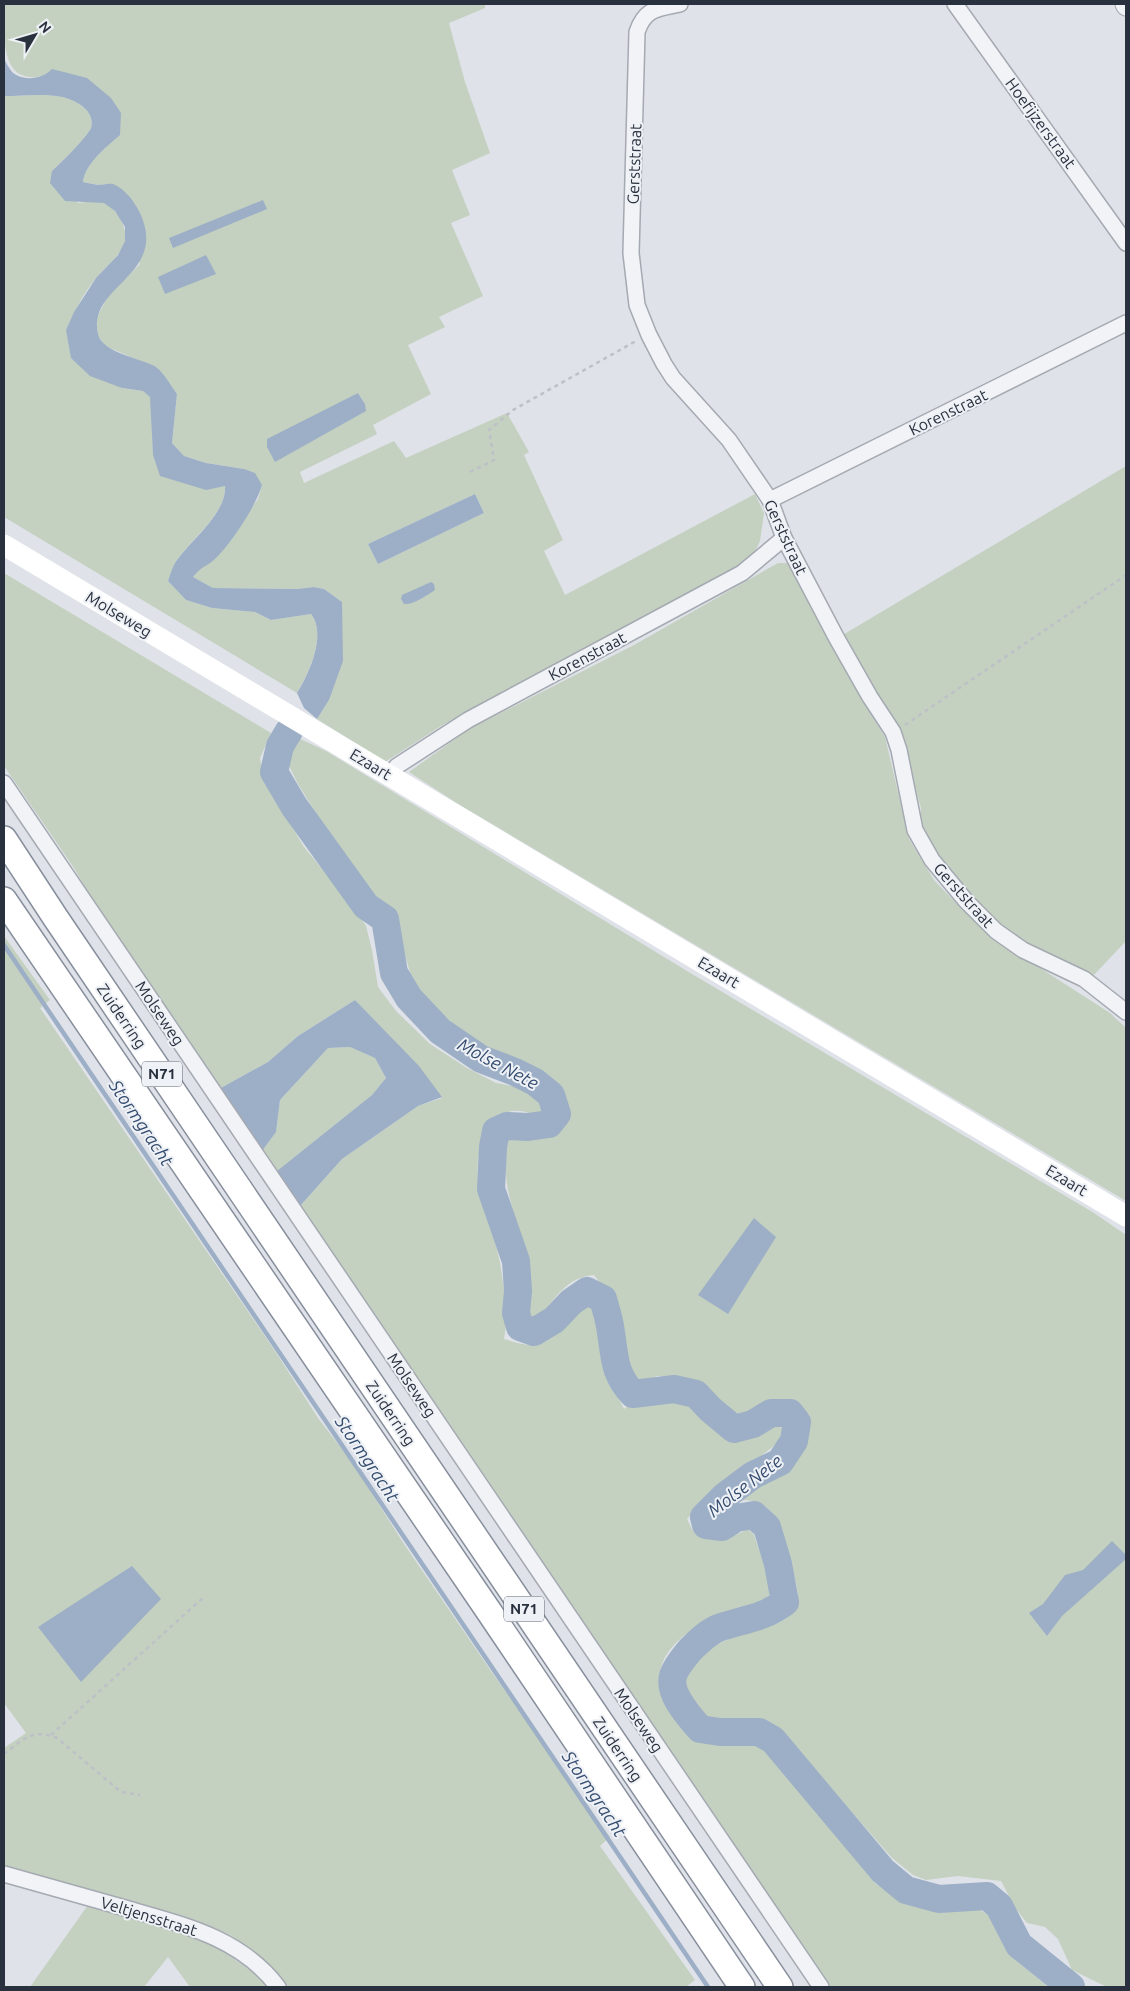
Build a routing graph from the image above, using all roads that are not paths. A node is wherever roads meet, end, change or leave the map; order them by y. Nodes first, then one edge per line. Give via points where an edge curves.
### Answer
1 (680, 4) edge
2 (955, 4) edge
3 (1126, 243) edge
4 (1126, 324) edge
5 (770, 500) junction
6 (784, 538) junction
7 (4, 545) edge
8 (312, 729) joint
9 (390, 775) junction
10 (4, 782) edge
11 (4, 838) edge
12 (4, 900) edge
13 (1126, 1012) edge
14 (1126, 1216) edge
15 (4, 1874) edge
16 (278, 1987) edge
17 (742, 1987) edge
18 (780, 1987) edge
19 (821, 1987) edge

1 - 5 street, Gerststraat via 650,12 642,18 637,32 631,254 637,305 649,335 673,378 729,440
2 - 3 street, Hoefijzerstraat
4 - 5 street, Korenstraat
5 - 6 street, Gerststraat
6 - 9 street, Korenstraat via 742,574 468,720 397,766
6 - 13 street, Gerststraat via 836,637 893,732 915,830 932,860 996,931 1023,950 1084,980
7 - 8 main road, Molseweg
8 - 9 main road, Ezaart
9 - 14 main road, Ezaart
10 - 19 street, Molseweg
11 - 18 highway, Zuiderring / N71
12 - 17 highway, Zuiderring / N71
15 - 16 street, Veltjensstraat via 194,1928 233,1946 256,1962

